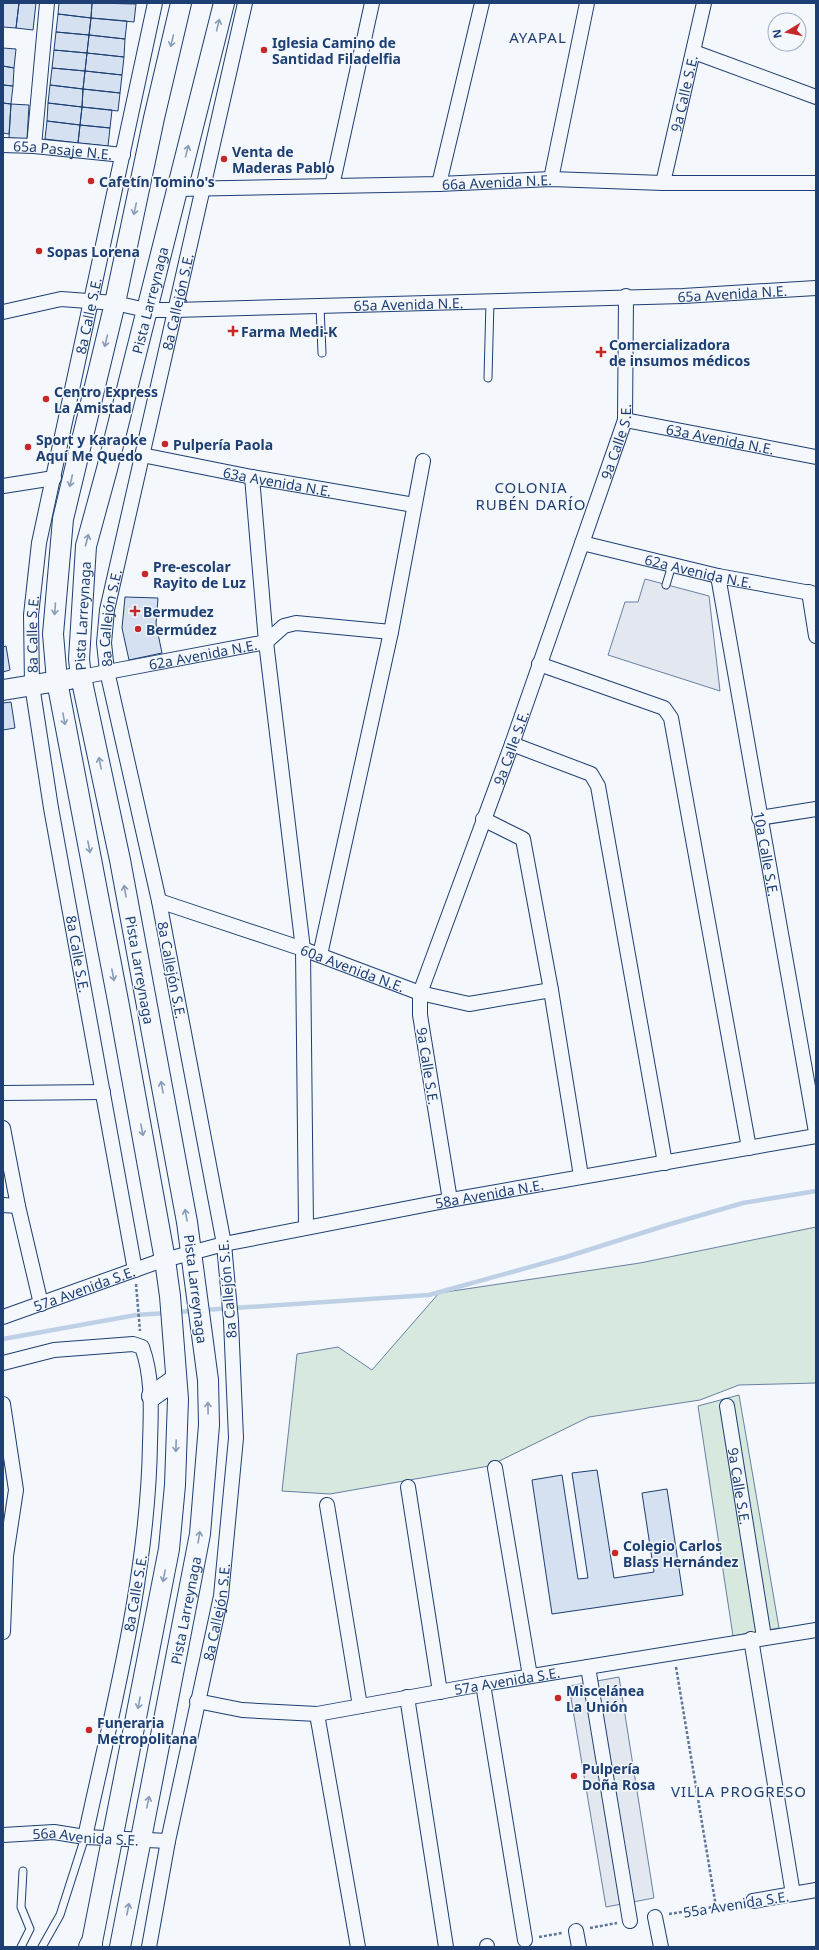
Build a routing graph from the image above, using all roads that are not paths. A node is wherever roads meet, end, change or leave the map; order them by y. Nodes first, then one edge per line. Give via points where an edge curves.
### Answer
1 (47, 3) edge
2 (155, 3) edge
3 (181, 3) edge
4 (224, 3) edge
5 (245, 3) edge
6 (372, 3) edge
7 (482, 3) edge
8 (586, 3) edge
9 (704, 3) edge
10 (694, 52) junction
11 (816, 97) edge
12 (3, 144) edge
13 (34, 146) junction
14 (123, 155) junction
15 (552, 180) junction
16 (663, 183) junction
17 (816, 183) edge
18 (439, 184) junction
19 (332, 186) junction
20 (202, 188) junction
21 (178, 189) junction
22 (816, 288) edge
23 (626, 296) junction
24 (91, 300) junction
25 (490, 301) junction
26 (115, 303) junction
27 (320, 307) junction
28 (146, 310) junction
29 (174, 310) junction
30 (3, 312) edge
31 (322, 353) dead end
32 (488, 378) dead end
33 (625, 420) junction
34 (142, 455) junction
35 (816, 457) edge
36 (423, 461) dead end
37 (252, 477) junction
38 (54, 478) junction
39 (3, 486) edge
40 (414, 505) junction
41 (582, 543) junction
42 (672, 565) junction
43 (718, 576) junction
44 (666, 585) dead end
45 (812, 593) edge
46 (390, 632) junction
47 (816, 636) edge
48 (266, 642) junction
49 (539, 664) junction
50 (107, 671) junction
51 (81, 677) junction
52 (57, 681) junction
53 (32, 685) junction
54 (3, 690) edge
55 (512, 744) junction
56 (816, 809) edge
57 (759, 818) junction
58 (483, 819) junction
59 (159, 901) junction
60 (303, 949) junction
61 (320, 955) junction
62 (552, 990) junction
63 (420, 992) junction
64 (103, 1092) junction
65 (3, 1093) edge
66 (3, 1128) edge
67 (816, 1132) edge
68 (816, 1136) edge
69 (749, 1148) junction
70 (665, 1163) junction
71 (581, 1176) junction
72 (450, 1200) junction
73 (3, 1205) edge
74 (18, 1206) junction
75 (306, 1227) junction
76 (224, 1244) junction
77 (192, 1253) junction
78 (165, 1260) junction
79 (135, 1270) junction
80 (41, 1304) junction
81 (3, 1317) edge
82 (3, 1363) edge
83 (176, 1379) junction
84 (152, 1396) junction
85 (3, 1404) edge
86 (727, 1406) dead end
87 (495, 1468) dead end
88 (408, 1487) dead end
89 (326, 1505) dead end
90 (7, 1527) edge
91 (816, 1630) edge
92 (3, 1632) edge
93 (758, 1638) junction
94 (588, 1667) junction
95 (530, 1676) junction
96 (483, 1684) junction
97 (440, 1692) junction
98 (407, 1698) junction
99 (197, 1701) junction
100 (360, 1706) junction
101 (317, 1714) junction
102 (3, 1835) edge
103 (85, 1837) junction
104 (112, 1839) junction
105 (140, 1840) junction
106 (168, 1841) junction
107 (23, 1871) dead end
108 (816, 1890) edge
109 (793, 1894) junction
110 (753, 1901) road end
111 (655, 1917) road end
112 (630, 1921) dead end
113 (576, 1931) dead end
114 (526, 1940) dead end
115 (91, 1946) edge
116 (21, 1947) edge
117 (42, 1947) edge
118 (120, 1947) edge
119 (149, 1947) edge
120 (358, 1947) edge
121 (446, 1947) edge
122 (579, 1947) edge
123 (661, 1947) edge

1 - 13 street
2 - 14 street, 8a Calle S.E.
3 -> 26 main road, Pista Larreynaga
21 -> 4 main road, Pista Larreynaga
5 - 20 street, 8a Callejón S.E.
6 - 19 street
7 - 18 street
8 - 15 street
9 - 10 street, 9a Calle S.E.
10 - 11 street
10 - 16 street, 9a Calle S.E.
12 - 13 street, 65a Pasaje N.E.
13 - 14 street, 65a Pasaje N.E.
14 - 24 street, 8a Calle S.E.
15 - 16 street, 66a Avenida N.E.
15 - 18 street, 66a Avenida N.E.
16 - 17 street, 66a Avenida N.E.
18 - 19 street, 66a Avenida N.E.
19 - 20 street, 66a Avenida N.E.
20 - 21 street, 66a Avenida N.E.
20 - 29 street, 8a Callejón S.E.
21 - 28 main road, Pista Larreynaga
22 - 23 street, 65a Avenida N.E. via 683,296
23 - 25 street, 65a Avenida N.E.
23 - 33 street, 9a Calle S.E.
24 - 26 street, 65a Avenida N.E.
24 - 30 street, 65a Avenida N.E. via 61,299
24 - 38 street, 8a Calle S.E.
25 - 27 street, 65a Avenida N.E.
25 - 32 lane
26 - 28 street, 65a Avenida N.E.
26 -> 52 main road, Pista Larreynaga via 63,519 53,634
27 - 29 street, 65a Avenida N.E.
27 - 31 lane
28 - 29 street, 65a Avenida N.E.
51 -> 28 main road, Pista Larreynaga via 79,644 86,546
29 - 34 street, 8a Callejón S.E.
33 - 35 street, 63a Avenida N.E.
33 - 41 street, 9a Calle S.E.
34 - 37 street, 63a Avenida N.E.
34 - 50 street, 8a Callejón S.E. via 107,610 104,643
36 - 40 street
37 - 40 street, 63a Avenida N.E.
37 - 48 street
38 - 39 street
38 - 53 street, 8a Calle S.E. via 39,543 31,615
40 - 46 street
41 - 42 street, 62a Avenida N.E.
41 - 49 street, 9a Calle S.E.
42 - 43 street, 62a Avenida N.E.
42 - 44 lane
43 - 45 street, 62a Avenida N.E.
43 - 57 street, 10a Calle S.E.
45 - 47 street
46 - 48 street, 62a Avenida N.E. via 296,623 284,626
46 - 61 street
48 - 50 street, 62a Avenida N.E.
48 - 60 street
49 - 55 street, 9a Calle S.E.
49 - 69 street via 664,708 672,721
50 - 51 street, 62a Avenida N.E.
50 - 59 street, 8a Callejón S.E.
51 - 52 main road
77 -> 51 main road, Pista Larreynaga via 120,860
52 - 53 main road
52 -> 78 main road, Pista Larreynaga
53 - 54 main road
53 - 64 street, 8a Calle S.E. via 51,808
55 - 58 street, 9a Calle S.E.
55 - 70 street via 591,774 598,786
56 - 57 street
57 - 67 street, 10a Calle S.E.
58 - 62 street via 523,839
58 - 63 street, 9a Calle S.E.
59 - 60 street, 60a Avenida N.E.
59 - 76 street, 8a Callejón S.E.
60 - 61 street, 60a Avenida N.E.
60 - 75 street
61 - 63 street, 60a Avenida N.E.
62 - 63 street, 60a Avenida N.E. via 469,1004
62 - 71 street
63 - 72 street, 9a Calle S.E. via 420,1016
64 - 65 street
64 - 79 street, 8a Calle S.E.
66 - 74 street
68 - 69 street, 58a Avenida N.E.
69 - 70 street, 58a Avenida N.E.
70 - 71 street, 58a Avenida N.E.
71 - 72 street, 58a Avenida N.E.
72 - 75 street, 58a Avenida N.E.
73 - 74 street
74 - 80 street
75 - 76 street, 58a Avenida N.E.
76 - 77 street, 58a Avenida N.E.
76 - 99 street, 8a Callejón S.E. via 231,1321 236,1438 221,1596
77 - 78 street, 58a Avenida N.E.
105 -> 77 main road, Pista Larreynaga via 200,1534 209,1425 208,1380
78 - 79 street, 57a Avenida S.E.
78 - 83 main road, Pista Larreynaga
79 - 80 street, 57a Avenida S.E.
80 - 81 street, 57a Avenida S.E.
82 - 84 street, 8a Calle S.E. via 54,1350 133,1344 142,1347
83 - 84 main road
83 -> 104 main road, Pista Larreynaga via 178,1400 175,1485 169,1549
84 - 103 street, 8a Calle S.E. via 150,1474 142,1561
85 - 90 street via 16,1490
86 - 93 street, 9a Calle S.E.
87 - 95 street
88 - 97 street
89 - 100 street
90 - 92 street
91 - 93 street, 57a Avenida S.E.
93 - 94 street, 57a Avenida S.E.
93 - 109 street, 9a Calle S.E.
94 - 95 street, 57a Avenida S.E.
94 - 112 street
95 - 96 street, 57a Avenida S.E.
96 - 97 street, 57a Avenida S.E.
96 - 114 street
97 - 98 street, 57a Avenida S.E.
98 - 100 street, 57a Avenida S.E.
98 - 121 street
99 - 101 street, 57a Avenida S.E. via 242,1710
99 - 106 street, 8a Callejón S.E.
100 - 101 street, 57a Avenida S.E.
101 - 120 street
102 - 103 street, 56a Avenida S.E. via 54,1832
103 - 104 street, 56a Avenida S.E.
103 - 117 lane via 60,1915
104 - 105 street, 56a Avenida S.E.
104 - 115 main road, Pista Larreynaga
105 - 106 street, 56a Avenida S.E.
118 -> 105 main road, Pista Larreynaga
106 - 119 street, 8a Callejón S.E.
107 - 116 lane via 21,1907 30,1929
108 - 109 street, 55a Avenida S.E.
109 - 110 street, 55a Avenida S.E.
111 - 123 street
113 - 122 street

